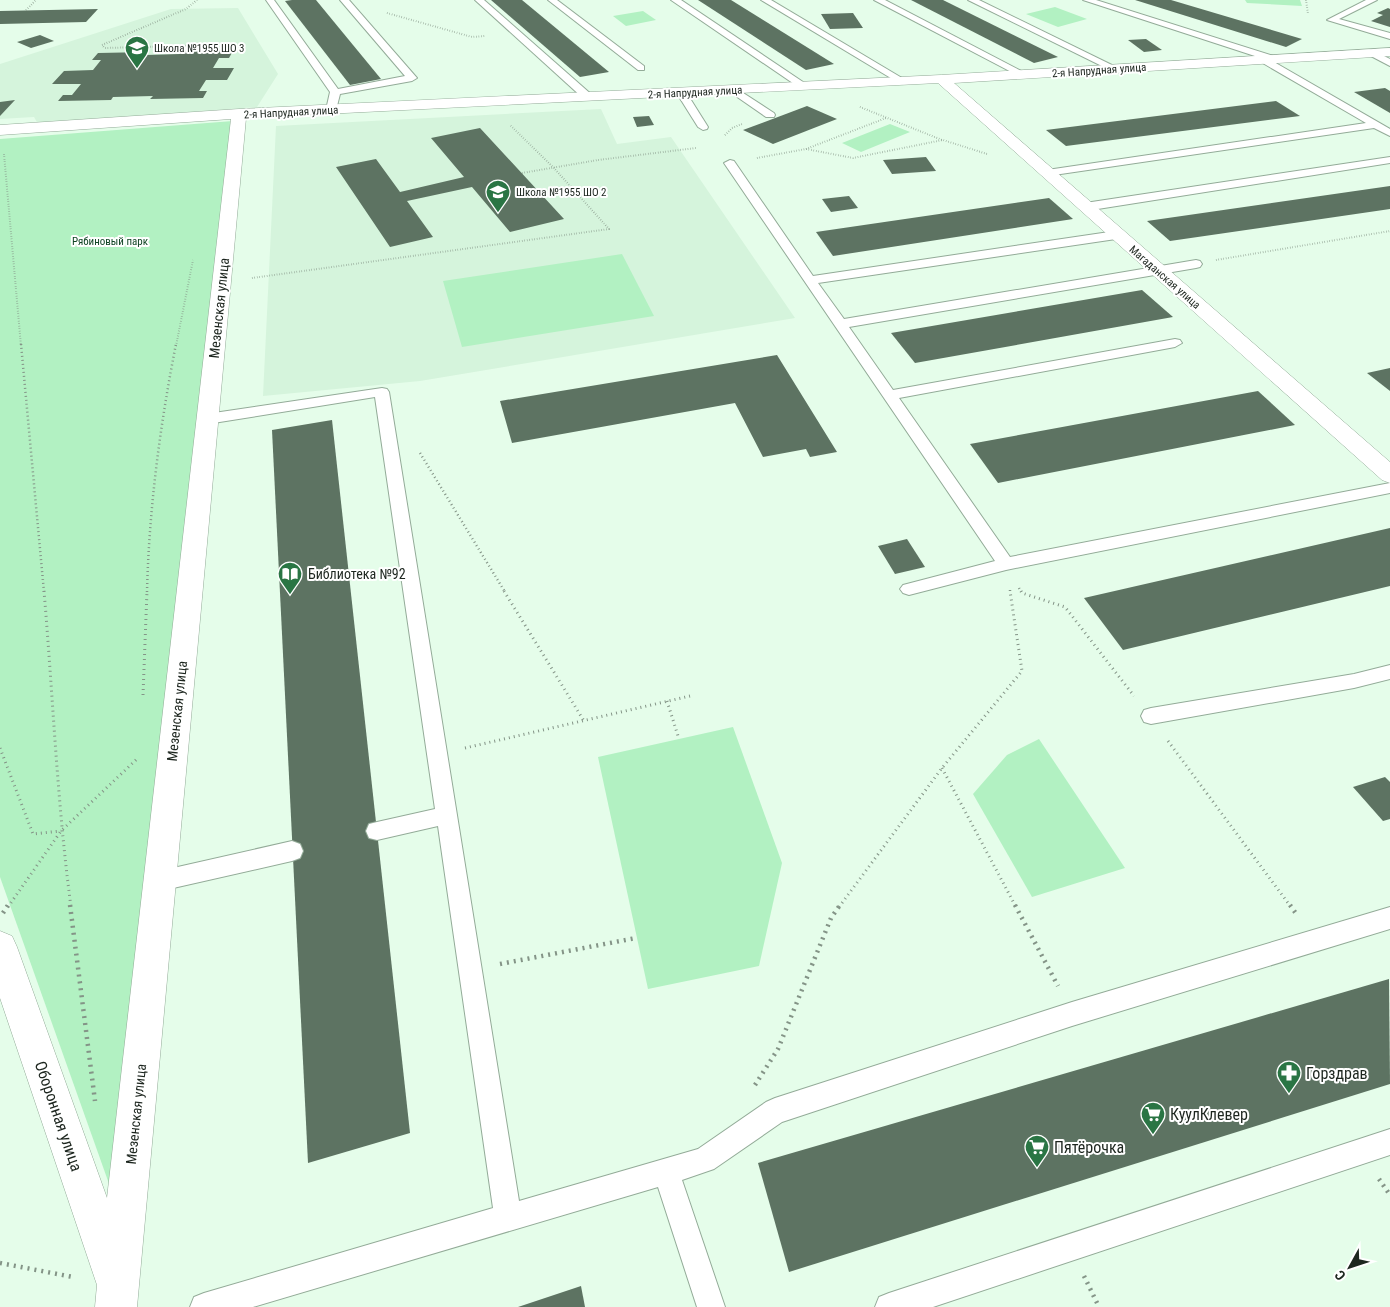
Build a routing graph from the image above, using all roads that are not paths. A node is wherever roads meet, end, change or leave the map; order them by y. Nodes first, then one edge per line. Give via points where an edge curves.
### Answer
1 (270, 0) edge
2 (479, 0) edge
3 (552, 0) edge
4 (675, 0) edge
5 (765, 0) edge
6 (878, 0) edge
7 (972, 0) edge
8 (1087, 0) edge
9 (1373, 0) edge
10 (345, 1) edge
11 (1390, 36) edge
12 (1390, 52) edge
13 (1372, 53) junction
14 (1269, 59) junction
15 (1390, 63) edge
16 (640, 68) dead end
17 (1115, 68) junction
18 (1022, 74) junction
19 (940, 79) junction
20 (902, 81) junction
21 (804, 86) junction
22 (734, 90) junction
23 (335, 92) junction
24 (680, 92) junction
25 (588, 97) junction
26 (331, 110) junction
27 (239, 114) junction
28 (770, 114) dead end
29 (1376, 125) junction
30 (703, 127) dead end
31 (0, 130) edge
32 (1390, 133) edge
33 (1390, 160) edge
34 (730, 163) road end
35 (1047, 173) junction
36 (1085, 207) junction
37 (1116, 234) junction
38 (1196, 264) road end
39 (1158, 271) junction
40 (810, 280) junction
41 (841, 324) junction
42 (1175, 343) dead end
43 (889, 394) junction
44 (207, 419) junction
45 (1390, 475) edge
46 (1390, 488) edge
47 (1006, 564) junction
48 (909, 588) dead end
49 (1390, 672) edge
50 (1150, 716) road end
51 (447, 815) junction
52 (377, 831) dead end
53 (292, 851) dead end
54 (160, 881) junction
55 (1390, 918) edge
56 (0, 947) edge
57 (1072, 1014) joint
58 (1390, 1142) edge
59 (666, 1172) junction
60 (508, 1218) junction
61 (117, 1296) edge
62 (204, 1307) edge
63 (711, 1307) edge
64 (889, 1307) edge

1 - 23 lane
2 - 25 lane
3 - 16 lane
4 - 21 lane
5 - 20 lane
6 - 18 lane
7 - 17 lane
8 - 14 lane
9 - 11 lane via 1331,20
10 - 23 lane via 412,78
12 - 13 street, 2-я Напрудная улица
13 - 14 street, 2-я Напрудная улица
13 - 15 lane
14 - 17 street, 2-я Напрудная улица
14 - 29 lane
17 - 18 street, 2-я Напрудная улица
18 - 19 street, 2-я Напрудная улица
19 - 20 street, 2-я Напрудная улица
19 - 35 street, Магаданская улица
20 - 21 street, 2-я Напрудная улица
21 - 22 street, 2-я Напрудная улица
22 - 24 street, 2-я Напрудная улица
22 - 28 lane
23 - 26 lane
24 - 25 street, 2-я Напрудная улица
24 - 30 lane
25 - 26 street, 2-я Напрудная улица
26 - 27 street, 2-я Напрудная улица
27 - 31 street, 2-я Напрудная улица
27 - 44 street, Мезенская улица
29 - 32 lane
29 - 35 lane
33 - 36 lane
34 - 40 lane
35 - 36 street, Магаданская улица
36 - 37 street, Магаданская улица
37 - 39 street, Магаданская улица
37 - 40 lane
38 - 39 lane
39 - 41 lane
39 - 45 street, Магаданская улица
40 - 41 lane
41 - 43 lane
42 - 43 lane
43 - 47 lane
44 - 51 lane via 382,392
44 - 54 street, Мезенская улица
46 - 47 lane
47 - 48 lane
49 - 50 lane
51 - 52 lane
51 - 60 lane
53 - 54 lane
54 - 61 street, Мезенская улица
55 - 57 lane
56 - 61 street, Оборонная улица
57 - 59 lane via 775,1111 705,1160
58 - 64 lane
59 - 60 lane
59 - 63 lane
60 - 62 lane

